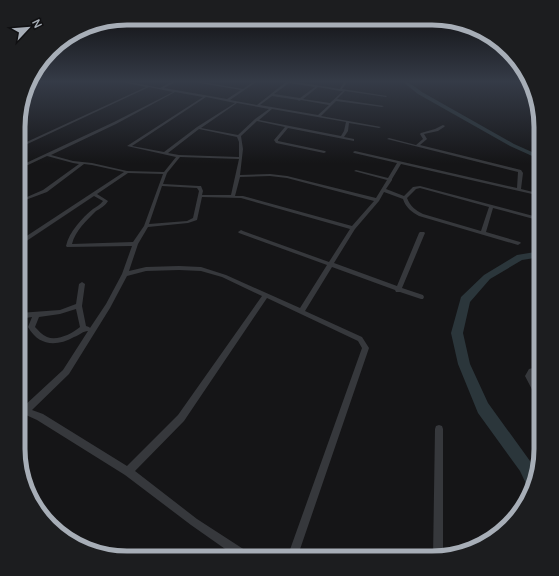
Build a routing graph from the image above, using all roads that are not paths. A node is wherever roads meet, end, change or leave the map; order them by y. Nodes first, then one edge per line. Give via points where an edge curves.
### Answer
1 (101, 109) edge
2 (142, 109) edge
3 (186, 109) edge
4 (227, 109) edge
5 (271, 109) edge
6 (276, 109) edge
7 (326, 109) edge
8 (318, 117) junction
9 (256, 120) junction
10 (348, 122) junction
11 (287, 126) junction
12 (443, 126) dead end
13 (379, 127) dead end
14 (198, 128) junction
15 (239, 136) junction
16 (342, 137) junction
17 (389, 139) dead end
18 (353, 140) dead end
19 (25, 144) edge
20 (417, 146) junction
21 (324, 152) dead end
22 (355, 152) dead end
23 (166, 153) junction
24 (47, 155) junction
25 (179, 156) junction
26 (240, 158) junction
27 (400, 162) junction
28 (83, 163) junction
29 (25, 164) edge
30 (356, 171) dead end
31 (127, 172) junction
32 (165, 174) junction
33 (238, 176) junction
34 (390, 180) junction
35 (160, 185) junction
36 (519, 189) junction
37 (383, 190) junction
38 (534, 193) edge
39 (95, 195) junction
40 (200, 196) junction
41 (233, 196) junction
42 (405, 198) junction
43 (25, 199) edge
44 (377, 200) junction
45 (491, 207) junction
46 (534, 218) edge
47 (146, 226) junction
48 (353, 228) junction
49 (241, 232) dead end
50 (483, 232) junction
51 (422, 234) dead end
52 (25, 240) edge
53 (518, 243) dead end
54 (135, 244) junction
55 (332, 265) junction
56 (125, 274) junction
57 (82, 284) dead end
58 (398, 290) junction
59 (265, 296) junction
60 (421, 297) dead end
61 (79, 306) junction
62 (301, 312) junction
63 (36, 315) junction
64 (25, 316) edge
65 (82, 328) junction
66 (92, 331) junction
67 (534, 370) edge
68 (534, 385) edge
69 (25, 409) edge
70 (25, 414) edge
71 (439, 429) dead end
72 (128, 472) junction
73 (237, 551) edge
74 (294, 551) edge
75 (438, 551) edge

1 - 19 street
2 - 24 street
3 - 23 street via 129,144
4 - 14 street
5 - 9 street
6 - 8 street
7 - 8 street
8 - 10 street
9 - 11 street
9 - 15 street
10 - 13 street
10 - 16 street
11 - 16 street
11 - 21 street via 277,142
12 - 20 street via 436,132 422,134 425,139
14 - 15 street
14 - 23 street
15 - 26 street via 242,142
16 - 18 street
17 - 20 street
20 - 36 street via 520,171
22 - 27 street
23 - 25 street
24 - 28 street
24 - 29 street
25 - 26 street
25 - 32 street
26 - 33 street
27 - 34 street
27 - 36 street
28 - 31 street
28 - 43 street via 45,191
30 - 34 street
31 - 32 street
31 - 39 street
32 - 35 street
33 - 41 street
33 - 44 street via 270,175
34 - 37 street
35 - 40 street via 200,187
35 - 47 street
36 - 38 street
37 - 42 street
37 - 44 street
39 - 52 street via 60,215
39 - 54 street via 106,201 71,238 69,246
40 - 41 street
40 - 47 street via 195,219 192,221
41 - 48 street
42 - 45 street via 415,188 420,188
42 - 50 street via 410,209 421,215
44 - 48 street
45 - 46 street
45 - 50 street
47 - 54 street
48 - 55 street
49 - 55 street
50 - 53 street
51 - 58 street
54 - 56 street
55 - 58 street
55 - 62 street
56 - 59 street via 146,269 201,269 224,276
56 - 66 street
57 - 61 street
58 - 60 street
59 - 62 street
59 - 72 street via 181,418
61 - 63 street
61 - 65 street
62 - 74 street via 360,339 366,348
63 - 64 street
63 - 65 street via 31,327 46,340 70,337
65 - 66 street
66 - 69 street via 66,372
67 - 68 street via 529,376
70 - 72 street via 40,417
71 - 75 street
72 - 73 street

